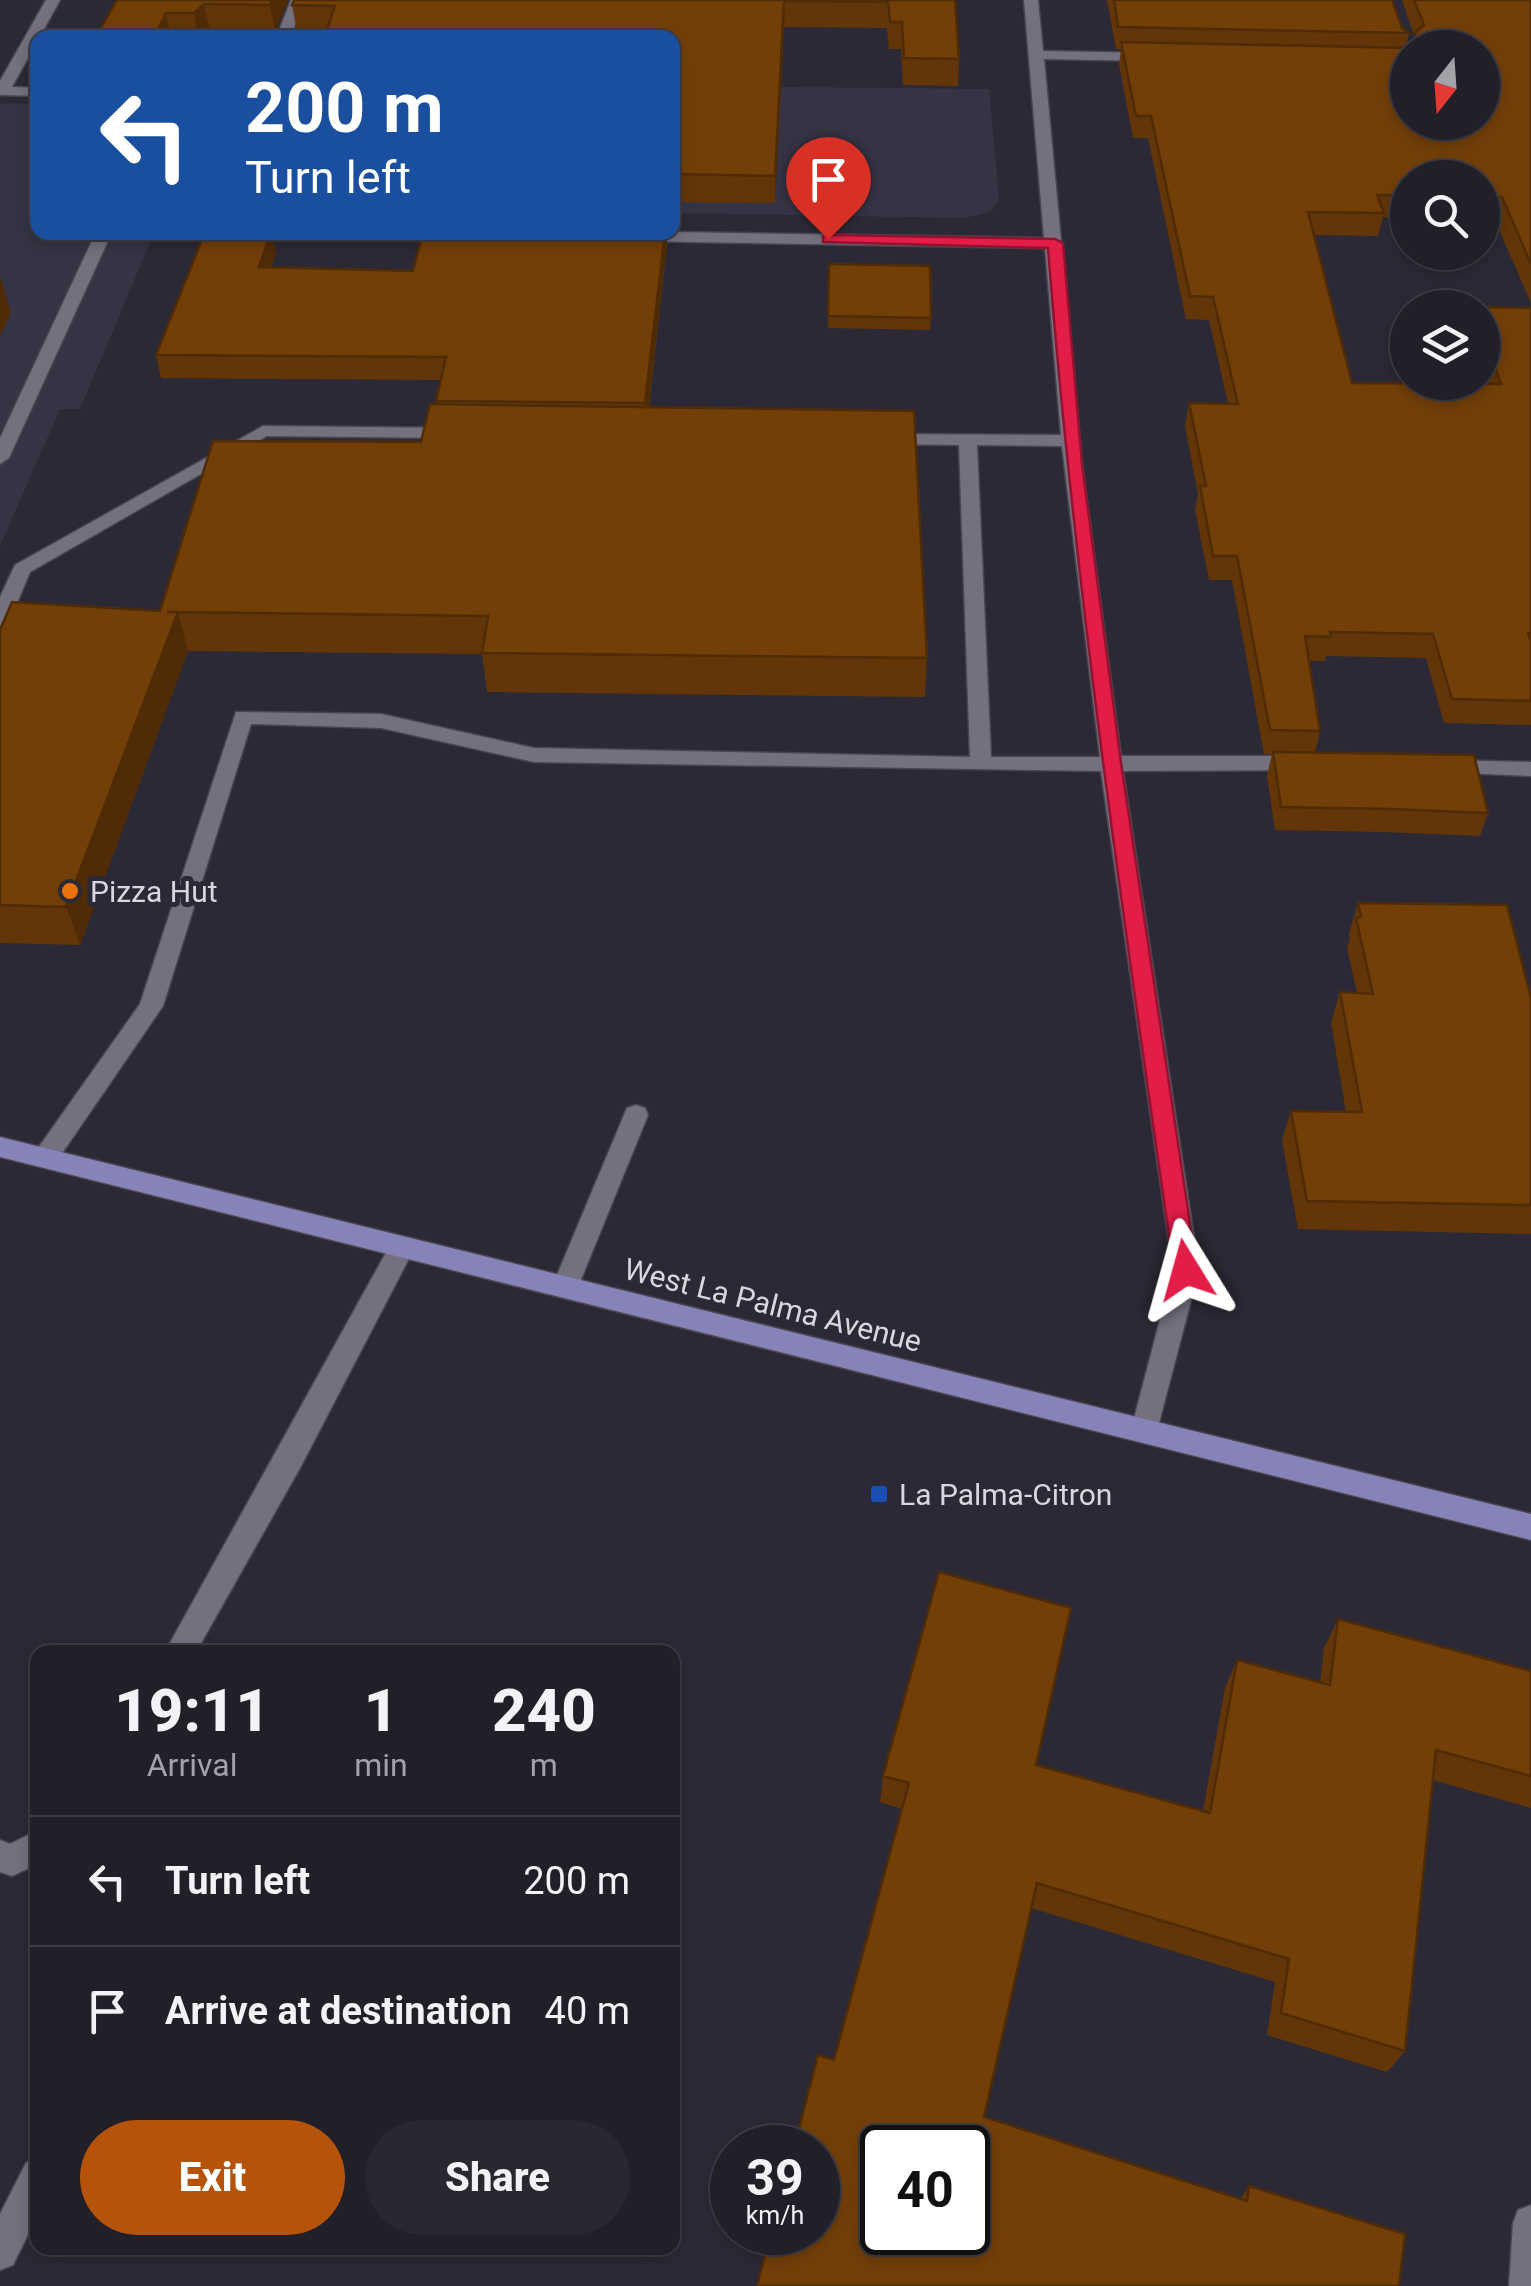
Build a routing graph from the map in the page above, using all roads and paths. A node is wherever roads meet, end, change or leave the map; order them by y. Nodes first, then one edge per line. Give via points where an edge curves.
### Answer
1 (54, 0) edge
2 (298, 0) edge
3 (1031, 0) edge
4 (37, 30) edge
5 (286, 30) edge
6 (30, 41) edge
7 (1036, 55) junction
8 (1173, 58) edge
9 (1, 91) edge
10 (30, 92) edge
11 (680, 237) edge
12 (100, 240) edge
13 (1055, 243) junction
14 (478, 434) edge
15 (870, 439) edge
16 (968, 440) junction
17 (1072, 441) junction
18 (0, 458) edge
19 (0, 620) edge
20 (1112, 763) junction
21 (981, 764) junction
22 (1320, 764) edge
23 (1416, 766) edge
24 (1531, 769) edge
25 (636, 1115) dead end
26 (0, 1147) edge
27 (45, 1158) junction
28 (402, 1247) junction
29 (565, 1288) junction
30 (1145, 1430) junction
31 (1531, 1527) edge
32 (184, 1645) edge
33 (30, 1850) edge
34 (0, 1856) edge
35 (30, 2191) edge
36 (1531, 2223) edge
37 (0, 2252) edge
38 (1526, 2286) edge

1 - 4 street
2 - 5 street
3 - 7 street
6 - 9 street
7 - 8 street
7 - 13 street
9 - 10 street
11 - 13 street
12 - 18 street
13 - 17 street
14 - 19 street via 263,431 22,569
15 - 16 street
16 - 17 street
16 - 21 street
17 - 20 street
20 - 21 street
20 - 22 street
20 - 30 street via 1186,1270
21 - 27 street via 534,755 381,722 243,717 151,1006
23 - 24 street
25 - 29 street
26 - 27 main road, West La Palma Avenue
27 - 28 main road, West La Palma Avenue
28 - 29 main road, West La Palma Avenue
28 - 32 street
29 - 30 main road, West La Palma Avenue
30 - 31 main road, West La Palma Avenue
33 - 34 street via 12,1860
35 - 37 street
36 - 38 street

